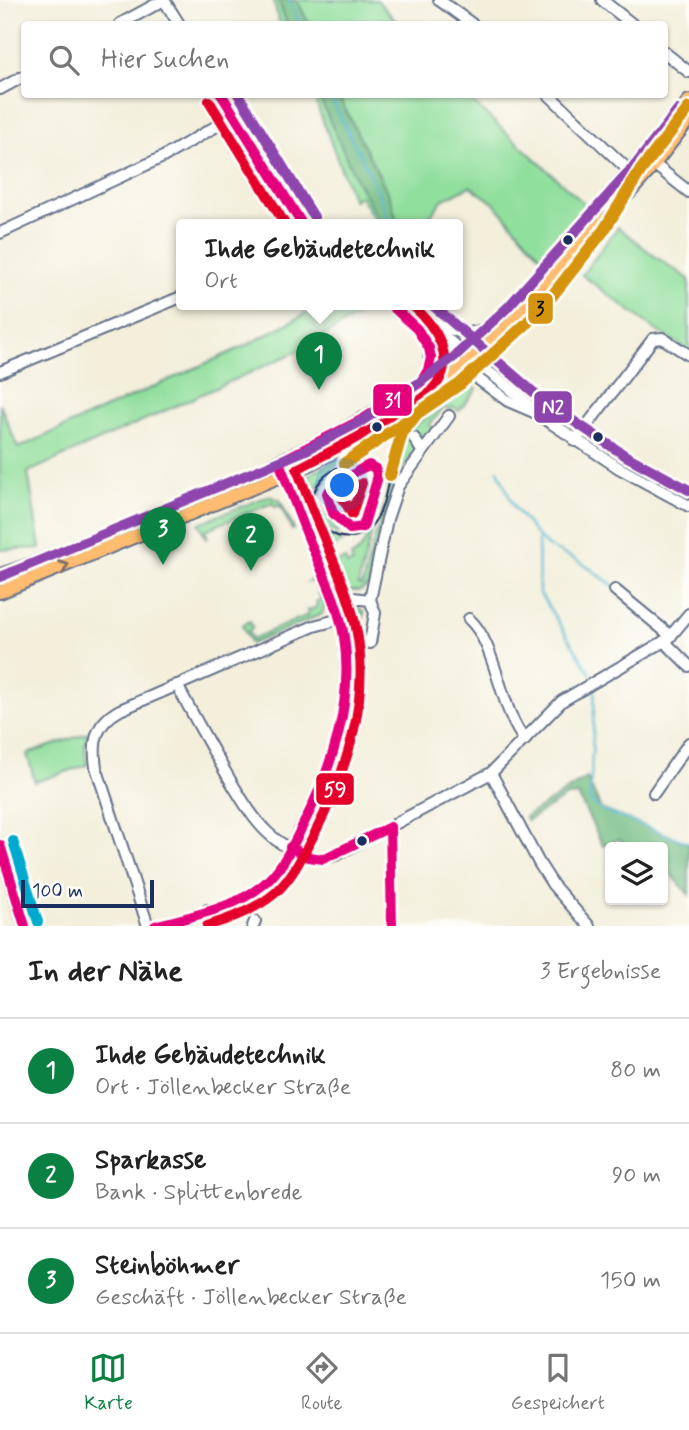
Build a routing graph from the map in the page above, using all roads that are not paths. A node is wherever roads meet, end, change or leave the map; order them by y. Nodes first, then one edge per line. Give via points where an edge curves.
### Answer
1 (164, 0) edge
2 (439, 0) edge
3 (603, 0) edge
4 (126, 21) edge
5 (177, 21) edge
6 (468, 21) edge
7 (628, 21) edge
8 (668, 55) edge
9 (689, 72) edge
10 (21, 78) edge
11 (0, 89) edge
12 (223, 98) edge
13 (552, 98) edge
14 (689, 101) edge
15 (234, 116) junction
16 (689, 119) edge
17 (649, 160) junction
18 (635, 176) junction
19 (689, 192) edge
20 (299, 219) edge
21 (0, 233) edge
22 (176, 299) edge
23 (397, 310) edge
24 (416, 310) edge
25 (424, 316) junction
26 (494, 323) junction
27 (423, 334) junction
28 (457, 355) junction
29 (689, 355) edge
30 (468, 364) junction
31 (0, 372) edge
32 (421, 382) junction
33 (449, 416) dead end
34 (414, 438) dead end
35 (575, 441) junction
36 (422, 451) junction
37 (279, 462) junction
38 (285, 476) junction
39 (687, 501) edge
40 (0, 576) edge
41 (615, 590) dead end
42 (0, 593) edge
43 (370, 600) junction
44 (335, 602) junction
45 (689, 614) edge
46 (340, 619) junction
47 (469, 619) dead end
48 (668, 638) junction
49 (370, 643) dead end
50 (689, 667) edge
51 (177, 685) junction
52 (525, 740) junction
53 (689, 743) edge
54 (491, 774) junction
55 (654, 793) dead end
56 (390, 827) junction
57 (0, 845) edge
58 (290, 847) junction
59 (207, 910) junction
60 (25, 926) edge
61 (148, 926) edge
62 (155, 926) edge
63 (212, 926) edge
64 (392, 926) edge
65 (589, 926) edge

1 - 4 street
1 - 5 street
2 - 6 street
3 - 7 street
8 - 9 street
10 - 11 street
12 - 15 street
13 - 18 street
14 - 17 main road
15 - 20 street
15 - 21 street via 163,156
16 - 17 main road
17 - 18 main road
17 - 19 street
18 - 26 main road
18 - 30 main road via 531,303
22 - 31 street
23 - 27 street
24 - 25 street
25 - 26 street via 458,333 473,333
25 - 28 street
26 - 28 main road
27 - 28 street
27 - 32 street via 430,368
28 - 30 street
28 - 32 main road
29 - 35 street via 662,338 653,339
30 - 35 street via 508,401 536,413
30 - 38 main road via 367,435
32 - 37 main road via 363,419
33 - 36 street
34 - 36 street
35 - 39 street
36 - 43 street via 396,492
37 - 38 main road
37 - 40 main road
42 -> 38 main road
38 - 44 street
41 - 48 street
43 - 44 street
43 - 49 street via 375,613
44 - 46 street
45 - 48 street
46 - 51 street
46 - 58 street via 346,656 340,733 320,790
47 - 52 street via 480,633 515,726
48 - 50 street
48 - 52 street via 572,694
51 - 58 street via 242,799 266,831
51 - 61 street via 110,716 94,743 96,767
52 - 54 street
53 - 55 street
54 - 56 street
54 - 65 street via 553,885
56 - 58 street via 323,859
56 - 64 street
57 - 60 main road
58 - 59 street via 264,885
59 - 62 street
59 - 63 street

